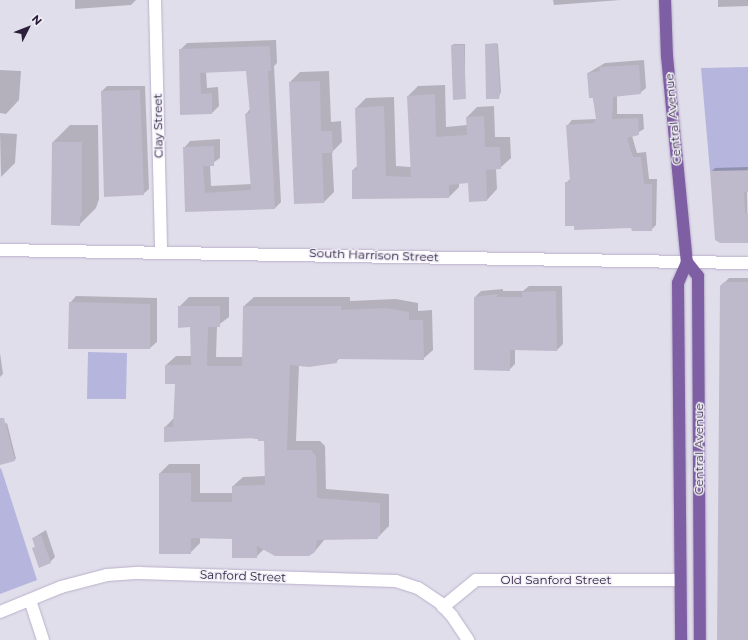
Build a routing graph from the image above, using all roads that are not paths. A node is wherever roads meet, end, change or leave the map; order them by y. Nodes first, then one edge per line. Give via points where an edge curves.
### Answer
1 (155, 0) edge
2 (665, 0) edge
3 (0, 250) edge
4 (161, 252) junction
5 (687, 262) junction
6 (748, 263) edge
7 (680, 580) junction
8 (30, 600) junction
9 (443, 607) junction
10 (0, 612) edge
11 (44, 640) edge
12 (468, 640) edge
13 (681, 640) edge
14 (700, 640) edge

1 - 4 main road, Clay Street
2 - 5 main road, Central Avenue via 667,56
3 - 4 main road, South Harrison Street
4 - 5 main road, South Harrison Street
5 - 6 main road, South Harrison Street
5 - 7 main road, Central Avenue via 678,284
5 - 14 main road, Central Avenue via 698,276
7 - 9 main road, Old Sanford Street via 476,580
7 - 13 main road, Central Avenue
8 - 9 main road, Sanford Street via 91,578 139,573 396,581 418,588
8 - 10 main road, Sanford Street
8 - 11 main road
9 - 12 main road, Sanford Street

